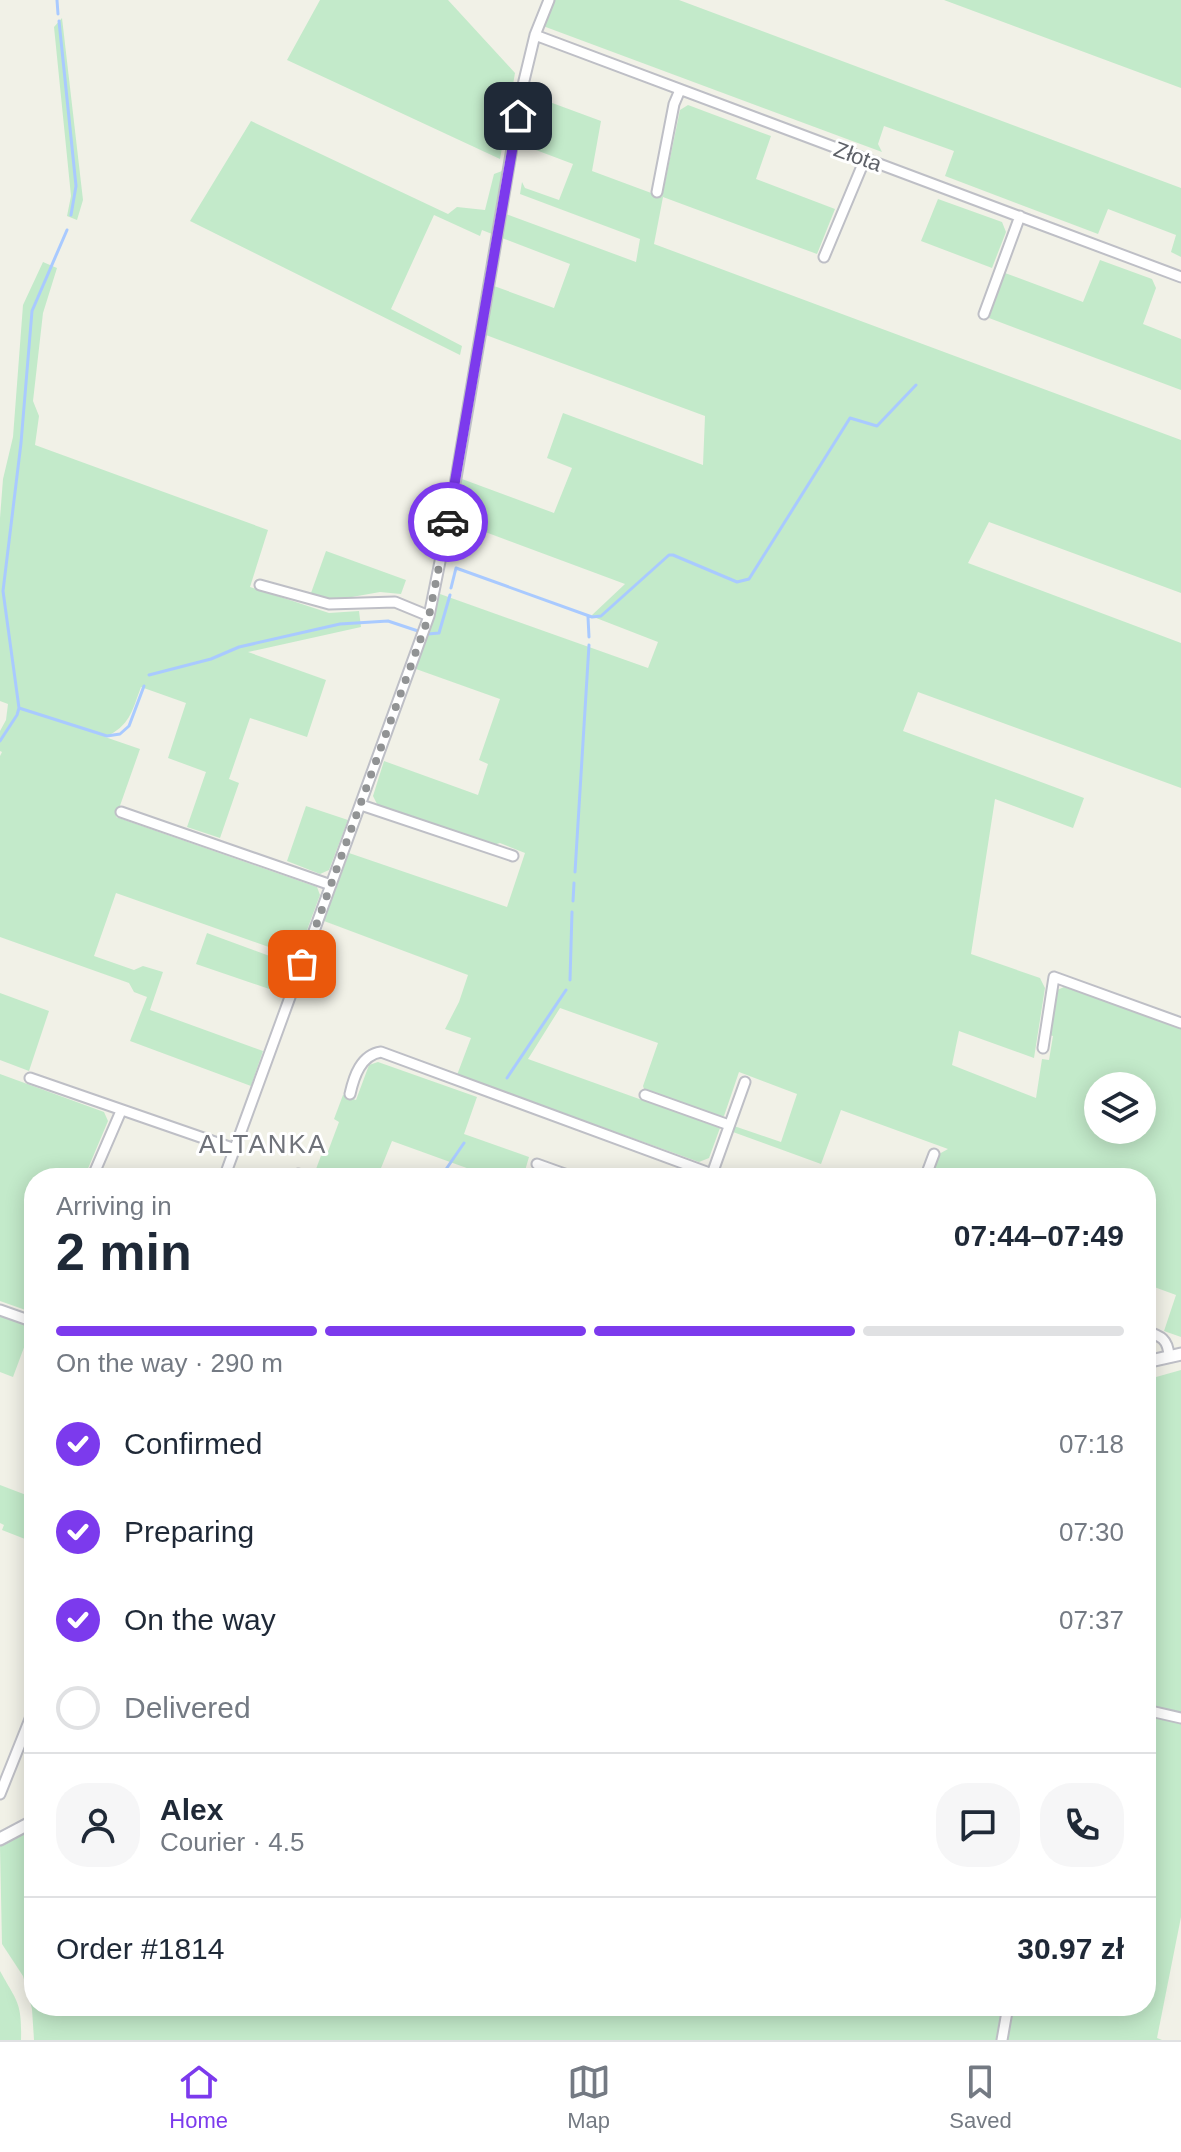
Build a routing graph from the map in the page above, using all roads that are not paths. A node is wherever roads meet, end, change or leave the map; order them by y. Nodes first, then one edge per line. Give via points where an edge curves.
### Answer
1 (549, 0) edge
2 (535, 35) junction
3 (680, 90) junction
4 (865, 159) junction
5 (657, 192) dead end
6 (1020, 216) junction
7 (824, 257) dead end
8 (1181, 277) edge
9 (984, 314) dead end
10 (260, 585) dead end
11 (429, 616) junction
12 (361, 805) junction
13 (121, 812) dead end
14 (513, 856) dead end
15 (331, 885) junction
16 (1181, 1023) edge
17 (1043, 1048) dead end
18 (30, 1078) dead end
19 (745, 1082) dead end
20 (350, 1094) dead end
21 (645, 1095) dead end
22 (121, 1111) junction
23 (729, 1125) junction
24 (235, 1149) junction
25 (934, 1154) dead end
26 (537, 1164) dead end
27 (96, 1168) edge
28 (228, 1168) edge
29 (548, 1168) edge
30 (696, 1168) edge
31 (714, 1168) edge
32 (929, 1168) edge
33 (0, 1310) edge
34 (24, 1318) edge
35 (1156, 1335) edge
36 (1175, 1355) edge
37 (1156, 1712) edge
38 (1181, 1718) edge
39 (24, 1734) edge
40 (0, 1794) edge
41 (24, 1826) edge
42 (0, 1839) edge
43 (1006, 2016) edge
44 (1002, 2040) edge

1 - 2 street
2 - 3 street, Złota
2 - 11 street
3 - 4 street, Złota
3 - 5 street
4 - 6 street, Złota
4 - 7 street
6 - 8 street, Złota
6 - 9 street
10 - 11 street via 329,604 395,602
11 - 12 street
12 - 14 street
12 - 15 street
13 - 15 street
15 - 24 street
16 - 17 street via 1054,977
18 - 22 street
19 - 23 street
20 - 30 street via 367,1057 381,1052
21 - 23 street
22 - 24 street
22 - 27 street
23 - 31 street
24 - 28 street
25 - 32 street
26 - 29 street
33 - 34 street
35 - 36 street
37 - 38 street
39 - 40 street
41 - 42 street
43 - 44 street

